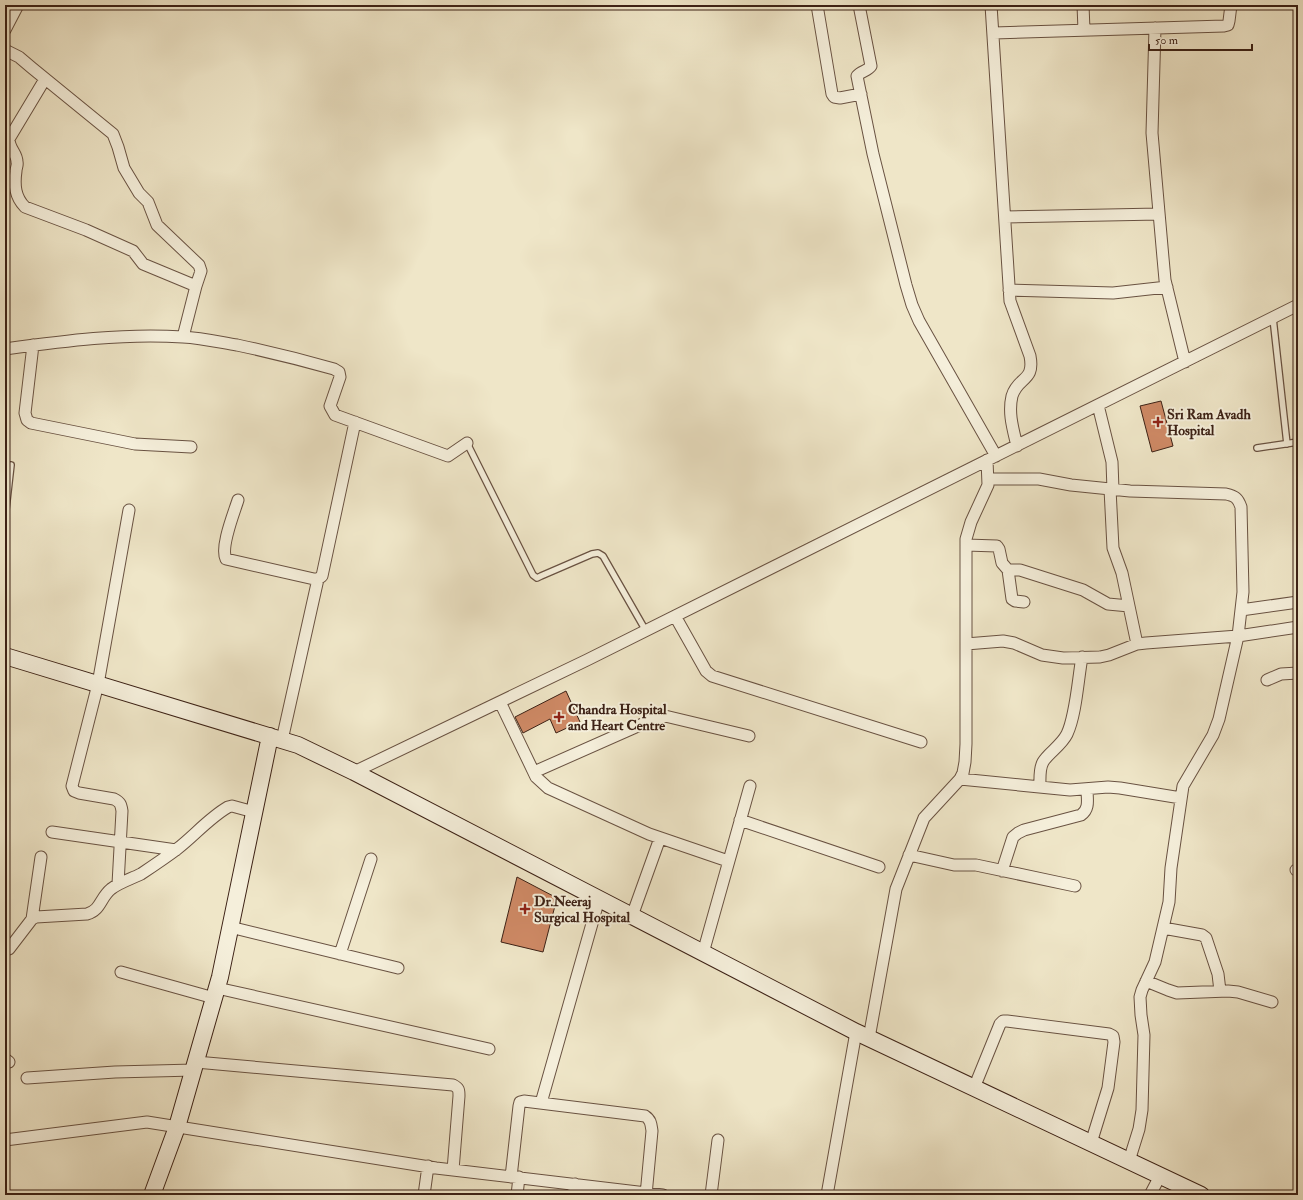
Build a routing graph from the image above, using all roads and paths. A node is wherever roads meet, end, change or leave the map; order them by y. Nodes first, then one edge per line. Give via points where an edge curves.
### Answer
1 (18, 5) edge
2 (817, 5) edge
3 (859, 5) edge
4 (991, 5) edge
5 (1083, 5) edge
6 (1231, 5) edge
7 (1156, 28) junction
8 (5, 30) edge
9 (1084, 30) junction
10 (994, 33) junction
11 (5, 50) edge
12 (45, 78) junction
13 (861, 94) junction
14 (1159, 214) junction
15 (1005, 217) junction
16 (196, 286) junction
17 (1167, 287) junction
18 (1009, 290) junction
19 (1298, 305) edge
20 (1273, 318) junction
21 (183, 337) junction
22 (33, 345) junction
23 (5, 349) edge
24 (1185, 362) junction
25 (1098, 405) junction
26 (355, 422) junction
27 (1298, 442) edge
28 (467, 443) joint
29 (1287, 444) junction
30 (1017, 446) junction
31 (191, 447) dead end
32 (1257, 448) dead end
33 (991, 458) junction
34 (11, 465) dead end
35 (988, 480) junction
36 (1111, 489) junction
37 (238, 500) dead end
38 (128, 510) dead end
39 (5, 518) edge
40 (966, 545) junction
41 (1008, 570) junction
42 (318, 579) junction
43 (1024, 602) dead end
44 (1298, 602) edge
45 (1129, 606) junction
46 (1241, 610) junction
47 (675, 616) junction
48 (1298, 627) edge
49 (646, 631) junction
50 (1238, 636) junction
51 (966, 644) junction
52 (1137, 644) junction
53 (5, 656) edge
54 (1082, 657) junction
55 (1298, 673) edge
56 (1267, 680) dead end
57 (98, 684) junction
58 (500, 702) junction
59 (749, 736) dead end
60 (276, 738) junction
61 (921, 742) dead end
62 (354, 772) junction
63 (534, 772) junction
64 (960, 779) junction
65 (750, 786) dead end
66 (1040, 787) junction
67 (1087, 790) junction
68 (1181, 798) junction
69 (254, 812) junction
70 (740, 820) junction
71 (52, 832) dead end
72 (660, 838) junction
73 (121, 841) junction
74 (176, 850) junction
75 (909, 855) junction
76 (41, 857) dead end
77 (371, 859) dead end
78 (728, 861) junction
79 (880, 867) dead end
80 (1002, 871) junction
81 (118, 884) junction
82 (1075, 886) dead end
83 (599, 899) junction
84 (632, 916) junction
85 (32, 919) junction
86 (230, 927) junction
87 (1163, 928) junction
88 (5, 950) edge
89 (703, 953) junction
90 (340, 954) junction
91 (398, 968) dead end
92 (122, 972) dead end
93 (1146, 981) junction
94 (1220, 991) junction
95 (216, 993) junction
96 (1272, 1002) dead end
97 (862, 1035) junction
98 (489, 1049) dead end
99 (195, 1066) junction
100 (27, 1078) dead end
101 (974, 1088) junction
102 (541, 1103) junction
103 (177, 1127) junction
104 (5, 1140) edge
105 (718, 1140) dead end
106 (1091, 1143) junction
107 (1129, 1161) junction
108 (428, 1166) junction
109 (453, 1170) junction
110 (1160, 1176) junction
111 (515, 1177) junction
112 (574, 1190) edge
113 (646, 1194) edge
114 (152, 1195) edge
115 (424, 1195) edge
116 (517, 1195) edge
117 (663, 1195) edge
118 (711, 1195) edge
119 (827, 1195) edge
120 (1150, 1195) edge
121 (1201, 1195) edge

1 - 8 street
2 - 13 street via 832,94 840,98
3 - 13 street via 871,66 857,76
4 - 10 street
5 - 9 street
6 - 7 street via 1228,25
7 - 9 street
7 - 14 street via 1152,133
9 - 10 street
10 - 15 street
11 - 12 street via 19,57
12 - 16 street via 113,134 124,168 139,193 148,202 157,226 200,265 201,271
12 - 16 street via 9,139 9,145 18,163 15,172 15,192 21,203 25,207 133,251 143,264
13 - 33 street via 873,154 912,305
14 - 15 street
14 - 17 street
15 - 18 street
16 - 21 street
17 - 18 street via 1113,293
17 - 24 street
18 - 30 street via 1010,301 1032,365 1029,375 1017,385 1012,396 1010,420
19 - 20 street
20 - 24 street
20 - 29 lane
21 - 22 street via 94,338
21 - 26 street via 282,354 334,369 339,372 340,377 330,406 335,415
22 - 23 street
22 - 31 street via 25,413 31,423 135,444
24 - 25 street
25 - 30 street
25 - 36 street via 1112,462
26 - 28 street via 448,456
26 - 42 street via 322,576
27 - 29 lane
28 - 49 lane via 533,575 537,578 598,553 603,556
29 - 32 lane
30 - 33 street
33 - 35 street
33 - 47 street
34 - 39 lane
35 - 36 street via 1039,480
35 - 40 street via 987,490 968,531
36 - 45 street via 1114,548
36 - 46 street via 1234,496 1241,507 1242,519
37 - 42 street via 225,546 226,559
38 - 57 street
40 - 41 street via 997,546 1002,563
40 - 51 street
41 - 43 street via 1012,599
41 - 45 street via 1020,570 1083,590 1108,604
42 - 60 street
44 - 46 street
45 - 52 street
46 - 50 street
47 - 49 street
47 - 61 street via 706,671 712,676
48 - 50 street
49 - 58 street
50 - 52 street
50 - 68 street via 1219,719 1213,735 1186,779
51 - 54 street via 1003,641 1050,657
51 - 64 street via 966,744 965,762
52 - 54 street via 1109,655
53 - 57 main road
54 - 66 street via 1067,734 1043,761
55 - 56 street via 1277,675
57 - 60 main road
57 - 73 street via 72,786 74,791 79,793 119,802 122,811
58 - 62 street
58 - 63 street
59 - 63 street via 665,716
60 - 62 main road via 298,745
60 - 69 main road
62 - 83 main road
63 - 72 street via 548,788
64 - 66 street
64 - 75 street via 924,818
65 - 70 street
66 - 67 street
67 - 68 street via 1120,788
67 - 80 street via 1086,812 1024,830 1013,837
68 - 87 street via 1169,902
69 - 74 street via 228,807
69 - 86 main road
70 - 78 street
70 - 79 street
71 - 73 street
72 - 78 street
72 - 84 street
73 - 74 street
73 - 81 street
74 - 81 street via 140,874
75 - 80 street via 947,864 971,865
75 - 97 street via 896,889
76 - 85 street
77 - 90 street
78 - 89 street
80 - 82 street
81 - 85 street via 107,893 94,912
83 - 84 main road
83 - 102 street
84 - 89 main road
85 - 88 street via 9,949
86 - 90 street
86 - 95 main road
87 - 93 street via 1155,962
87 - 94 street via 1202,935 1206,938 1218,974
89 - 97 main road
90 - 91 street
92 - 95 street
93 - 94 street via 1177,993
93 - 107 street via 1140,997 1144,1035 1142,1110
94 - 96 street via 1238,992
95 - 98 street
95 - 99 main road
97 - 101 main road
97 - 119 street
99 - 100 street
99 - 103 main road
99 - 109 street via 453,1085 459,1090
101 - 106 main road
101 - 106 street via 1003,1021 1109,1034 1113,1036 1114,1042 1108,1088
102 - 111 street via 520,1102
102 - 113 street via 645,1116 649,1119 652,1131
103 - 104 street via 147,1122
103 - 108 street
103 - 114 main road
105 - 118 street
106 - 107 main road
107 - 110 main road
108 - 109 street
108 - 115 street
109 - 111 street
110 - 120 street
110 - 121 main road
111 - 112 street
111 - 116 street
112 - 113 street
113 - 117 street

